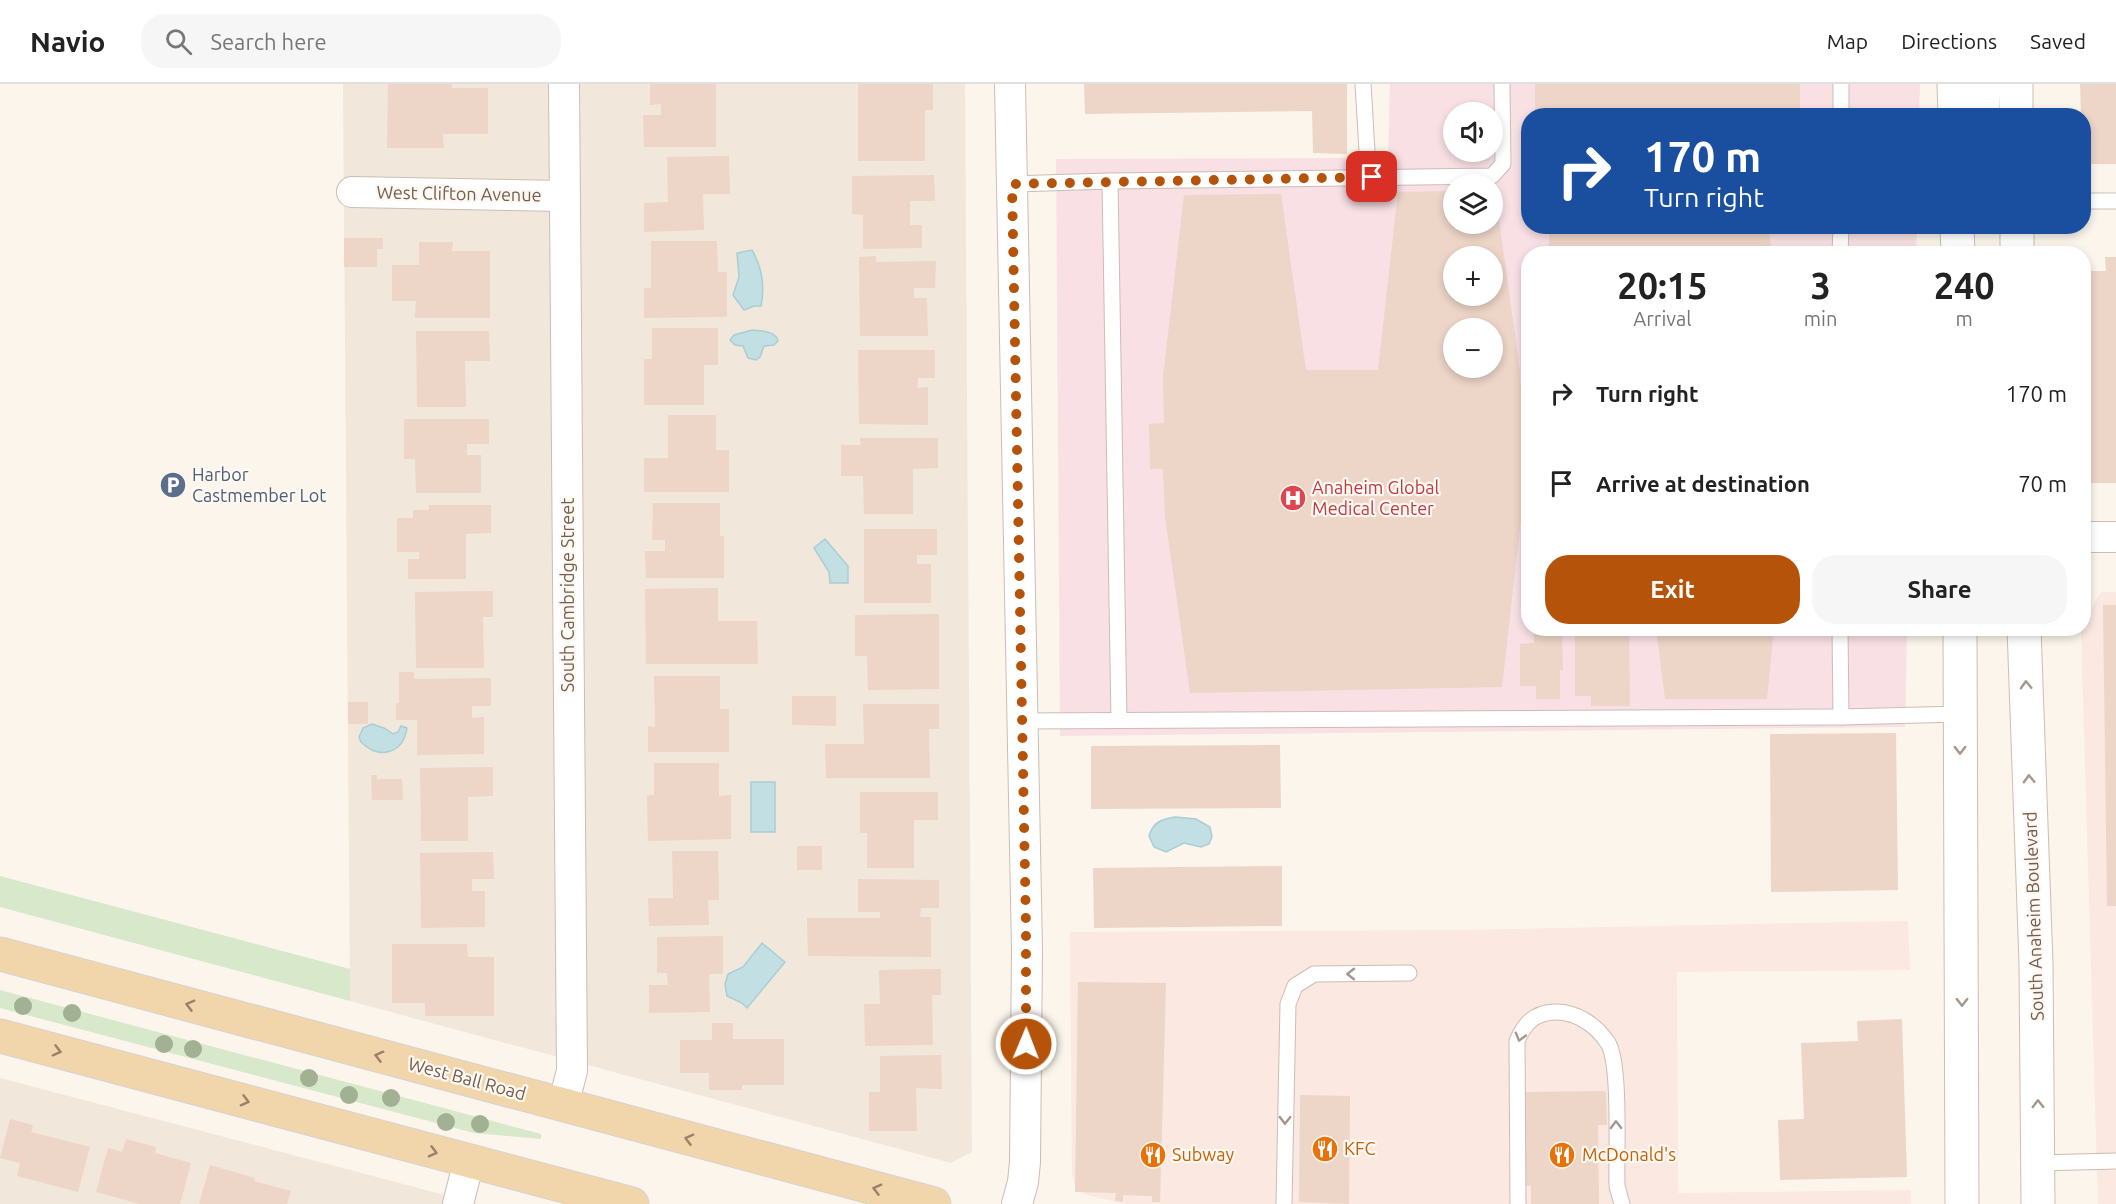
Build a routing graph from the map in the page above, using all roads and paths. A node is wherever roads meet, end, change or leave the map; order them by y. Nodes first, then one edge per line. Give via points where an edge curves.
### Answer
1 (564, 84) edge
2 (1010, 84) edge
3 (1363, 84) edge
4 (1502, 84) edge
5 (1841, 84) edge
6 (1954, 84) edge
7 (1984, 84) edge
8 (2016, 84) edge
9 (1841, 108) edge
10 (1954, 108) edge
11 (1982, 108) edge
12 (2016, 108) edge
13 (1367, 151) dead end
14 (1110, 181) junction
15 (1012, 184) junction
16 (352, 192) dead end
17 (565, 195) junction
18 (2091, 201) edge
19 (2116, 201) edge
20 (2091, 537) edge
21 (2116, 537) edge
22 (1840, 636) edge
23 (1960, 636) edge
24 (2024, 636) edge
25 (1960, 714) junction
26 (1841, 717) junction
27 (1119, 720) junction
28 (1022, 721) junction
29 (0, 954) edge
30 (1409, 973) dead end
31 (0, 1036) edge
32 (563, 1105) junction
33 (469, 1161) junction
34 (2116, 1161) edge
35 (2038, 1163) junction
36 (458, 1204) edge
37 (632, 1204) edge
38 (934, 1204) edge
39 (1017, 1204) edge
40 (1284, 1204) edge
41 (1518, 1204) edge
42 (1622, 1204) edge
43 (1962, 1204) edge
44 (2038, 1204) edge

1 - 17 street, South Cambridge Street
2 - 15 street
3 - 13 lane
4 - 14 lane via 1503,164 1492,176
5 - 9 lane
6 - 10 main road
7 - 11 main road
8 - 12 main road
14 - 15 lane
14 - 27 lane
15 - 28 street
16 - 17 street, West Clifton Avenue
17 - 32 street, South Cambridge Street via 572,1071
18 - 19 lane
20 - 21 street
22 - 26 lane
23 - 25 main road
35 -> 24 main road, South Anaheim Boulevard via 2036,964
25 - 26 lane
25 -> 43 main road
26 - 27 lane
27 - 28 lane
28 - 39 street via 1027,950 1025,1138 1023,1182
32 -> 29 main road, West Ball Road
30 -> 40 lane via 1314,974 1295,986 1287,1004
31 -> 33 main road
38 -> 32 main road, West Ball Road
33 - 36 street
33 - 37 main road
34 - 35 lane
35 - 44 main road, South Anaheim Boulevard
42 -> 41 lane via 1617,1186 1615,1065 1608,1044 1575,1014 1553,1012 1535,1016 1523,1026 1517,1041

